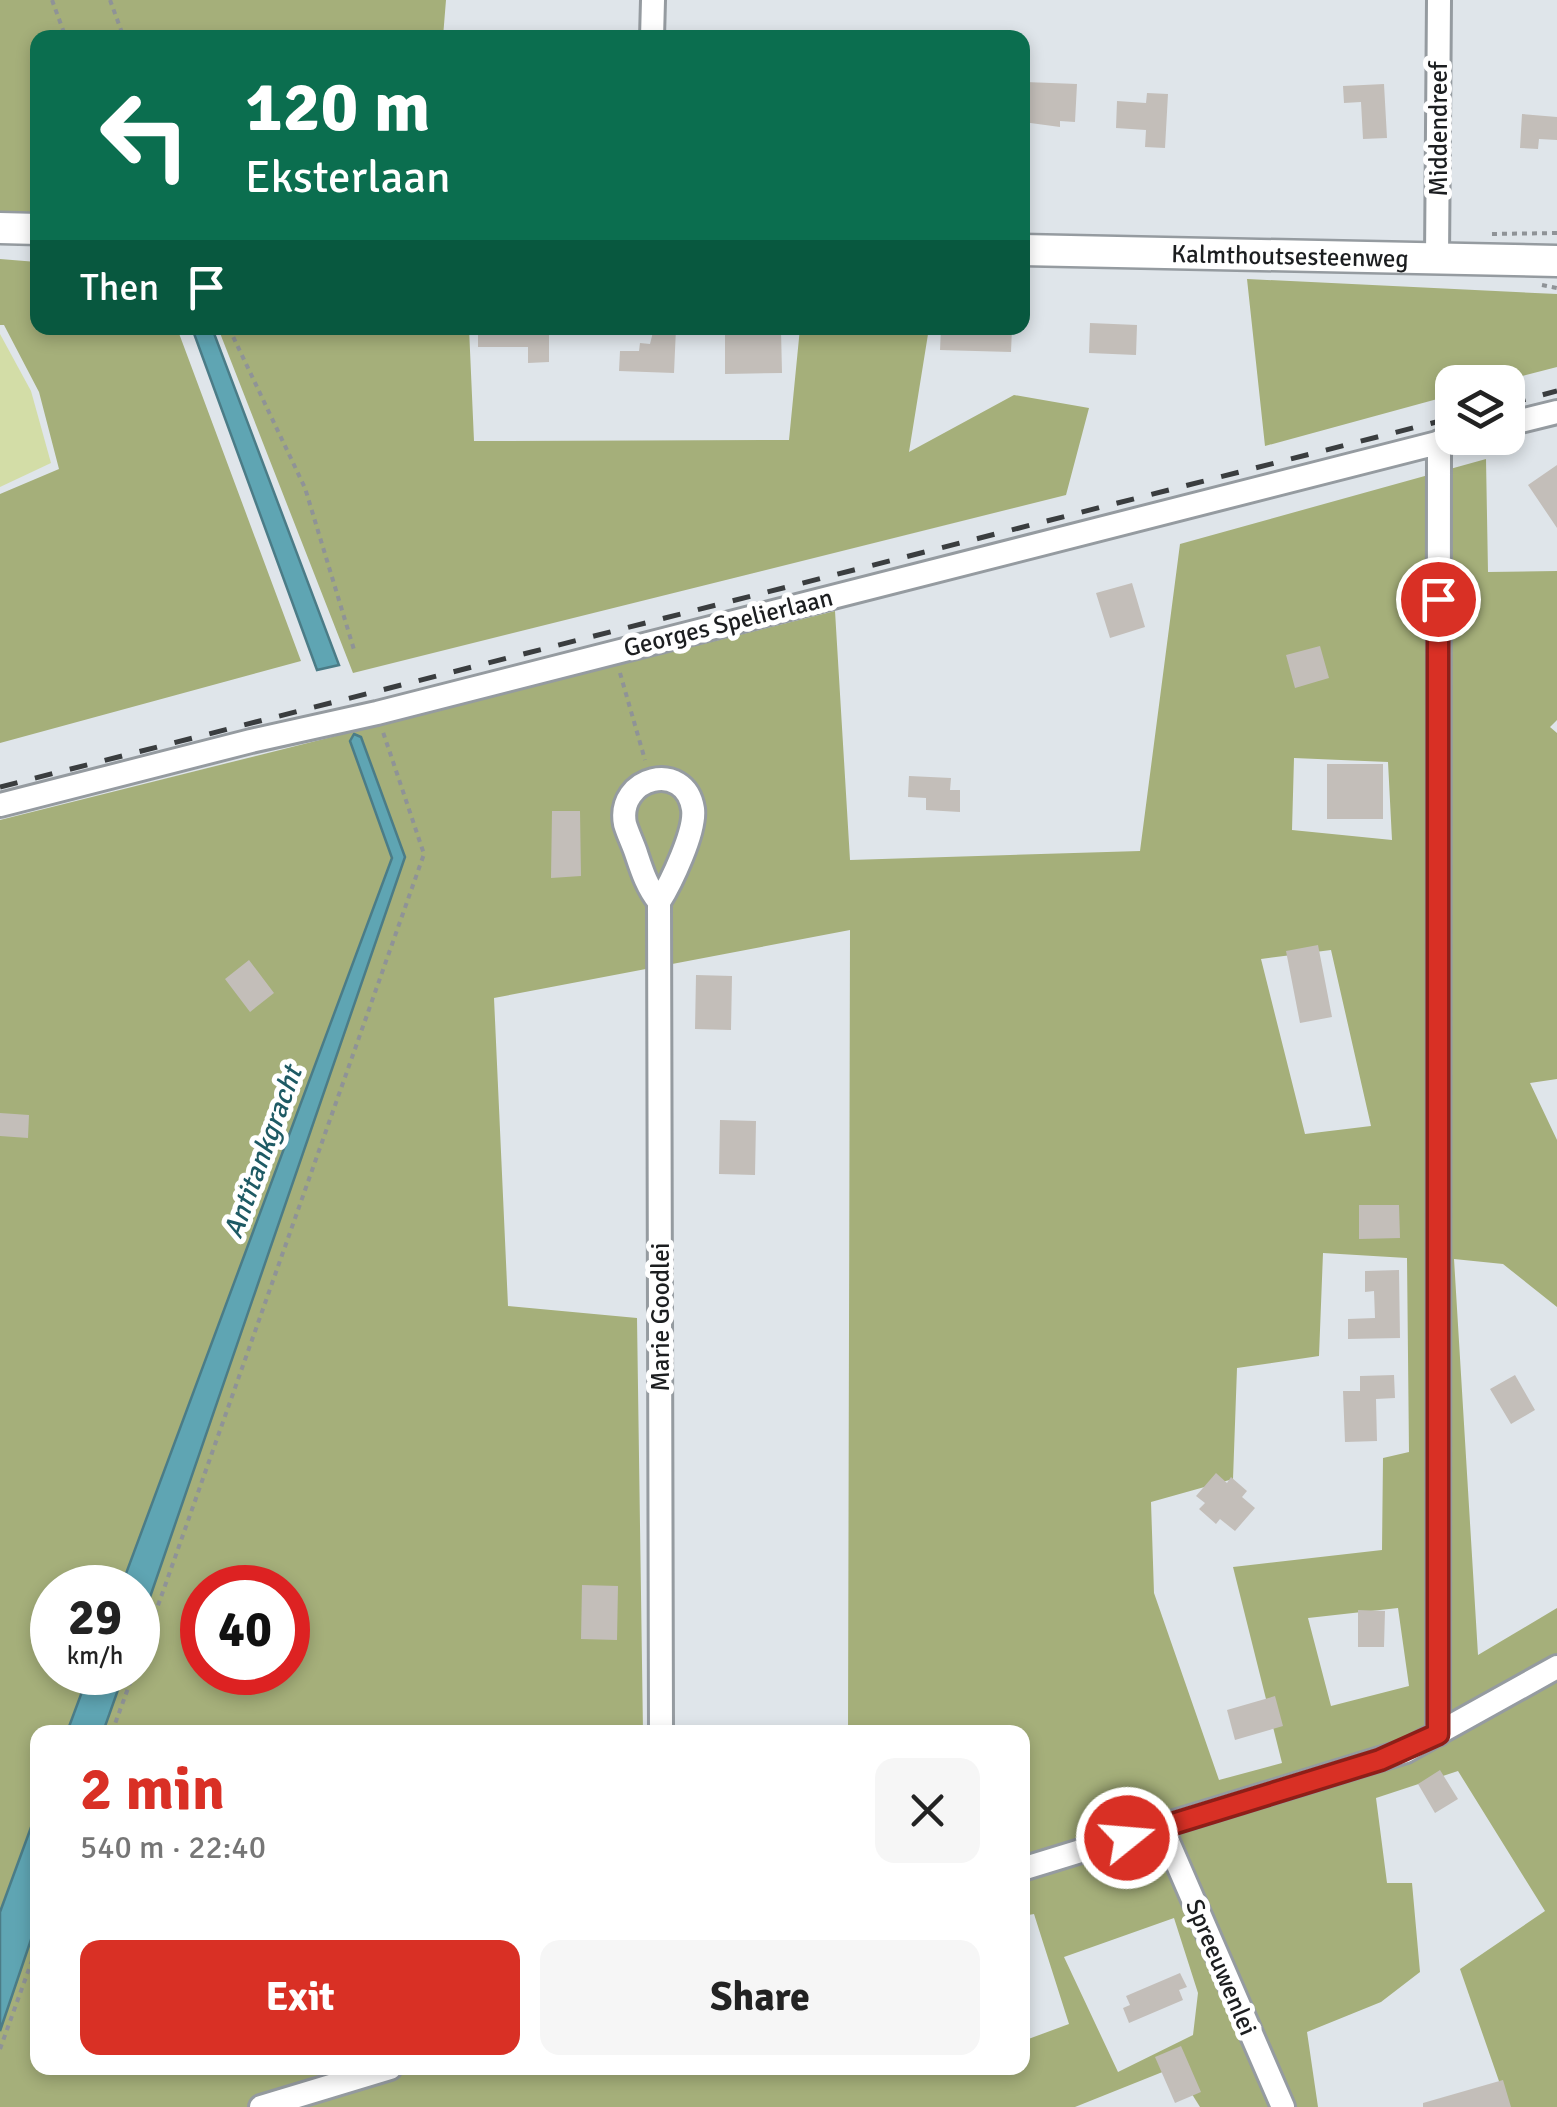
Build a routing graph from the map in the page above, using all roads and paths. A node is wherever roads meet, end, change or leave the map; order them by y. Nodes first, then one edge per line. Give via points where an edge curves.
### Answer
1 (52, 0) edge
2 (110, 0) edge
3 (653, 0) edge
4 (1439, 0) edge
5 (63, 30) edge
6 (121, 30) edge
7 (652, 30) edge
8 (0, 228) edge
9 (30, 229) edge
10 (1030, 250) edge
11 (1437, 259) junction
12 (1557, 261) edge
13 (232, 335) edge
14 (1557, 412) edge
15 (1525, 420) edge
16 (1435, 443) edge
17 (1448, 455) edge
18 (613, 650) junction
19 (355, 653) dead end
20 (376, 713) junction
21 (651, 779) junction
22 (0, 805) edge
23 (658, 902) junction
24 (160, 1600) edge
25 (1557, 1668) edge
26 (126, 1695) edge
27 (115, 1725) edge
28 (661, 1725) edge
29 (1438, 1734) junction
30 (1162, 1828) junction
31 (1030, 1867) edge
32 (30, 1966) edge
33 (0, 2049) edge
34 (367, 2075) edge
35 (261, 2107) edge
36 (1282, 2107) edge

1 - 5 path
2 - 6 path
3 - 7 street
4 - 11 street, Middendreef
8 - 9 main road
10 - 11 main road, Kalmthoutsesteenweg
11 - 12 main road, Kalmthoutsesteenweg
13 - 19 path via 304,488
14 - 15 street
16 - 18 street, Georges Spelierlaan
17 - 29 street
18 - 20 street, Georges Spelierlaan
18 - 21 path
20 - 22 street, Georges Spelierlaan
20 - 24 path via 424,854
21 - 23 street, Marie Goodlei via 637,785 625,803 625,822
21 - 23 street, Marie Goodlei via 677,783 692,807 670,884
23 - 28 street, Marie Goodlei
25 - 29 street
26 - 27 path
29 - 30 street via 1380,1760
30 - 31 street
30 - 36 street, Spreeuwenlei
32 - 33 path
34 - 35 street

